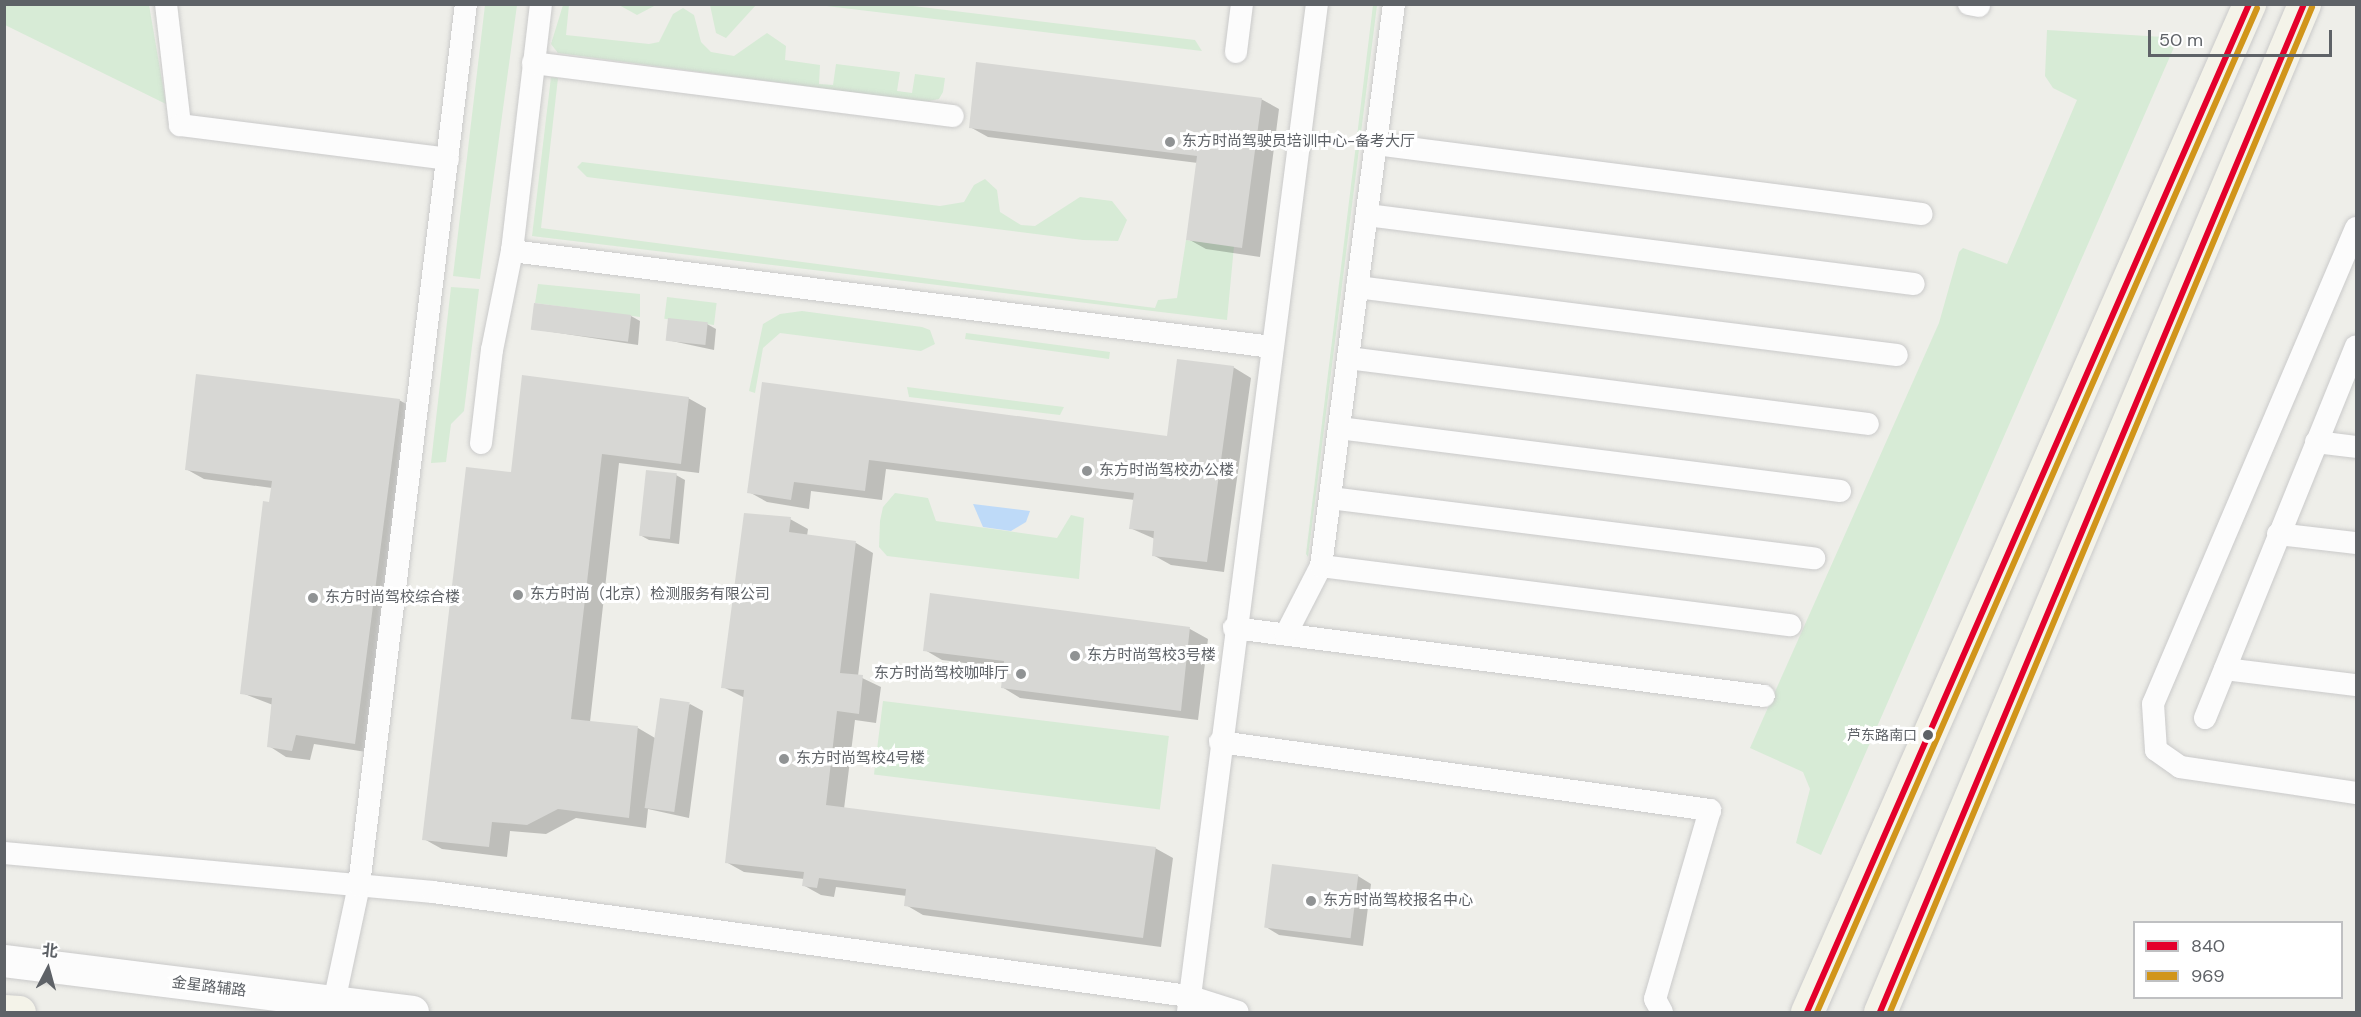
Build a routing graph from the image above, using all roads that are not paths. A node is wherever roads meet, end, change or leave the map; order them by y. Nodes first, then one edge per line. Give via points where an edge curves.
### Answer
1 (166, 4) edge
2 (466, 4) edge
3 (541, 4) edge
4 (1242, 4) edge
5 (1317, 4) edge
6 (1394, 4) edge
7 (2249, 4) edge
8 (2304, 4) edge
9 (1236, 52) dead end
10 (533, 63) junction
11 (953, 116) dead end
12 (1376, 144) junction
13 (448, 159) junction
14 (1922, 214) dead end
15 (1367, 215) junction
16 (2356, 228) edge
17 (512, 250) junction
18 (1914, 284) dead end
19 (1357, 287) junction
20 (2356, 346) edge
21 (1272, 347) junction
22 (1897, 355) dead end
23 (1348, 358) junction
24 (2347, 388) edge
25 (1868, 424) dead end
26 (1339, 428) junction
27 (2316, 442) junction
28 (481, 443) dead end
29 (2356, 447) edge
30 (1840, 491) dead end
31 (1330, 498) junction
32 (2278, 534) junction
33 (2356, 543) edge
34 (1814, 558) dead end
35 (1321, 566) junction
36 (1790, 625) dead end
37 (1234, 628) junction
38 (1286, 634) junction
39 (2225, 669) junction
40 (2356, 685) edge
41 (1764, 696) dead end
42 (2205, 718) dead end
43 (1220, 742) junction
44 (2356, 793) edge
45 (4, 853) edge
46 (358, 885) junction
47 (4, 961) edge
48 (334, 1002) junction
49 (1188, 1004) edge
50 (4, 1011) edge
51 (19, 1012) edge
52 (296, 1012) edge
53 (412, 1012) edge
54 (1238, 1012) edge
55 (1662, 1012) edge
56 (1807, 1012) edge
57 (1880, 1012) edge

1 - 13 street via 180,125
2 - 13 street
3 - 10 street
4 - 9 street
5 - 21 street
6 - 12 street
7 - 56 main road
8 - 57 main road
10 - 11 street
10 - 17 street
12 - 14 street
12 - 15 street
13 - 46 street
15 - 18 street
15 - 19 street
16 - 44 street via 2153,704 2156,750 2180,767
17 - 21 street
17 - 28 street via 492,350
19 - 22 street
19 - 23 street
20 - 24 street
21 - 37 street
23 - 25 street
23 - 26 street
24 - 27 street
26 - 30 street
26 - 31 street
27 - 29 street
27 - 32 street
31 - 34 street
31 - 35 street
32 - 33 street
32 - 39 street
35 - 36 street
35 - 38 street
37 - 38 street
37 - 43 street
38 - 41 street
39 - 40 street
39 - 42 street
43 - 49 street
43 - 55 street via 1710,810 1655,999
45 - 46 street
46 - 48 street
46 - 49 street
47 - 48 street, 金星路辅路
48 - 52 street
48 - 53 street, 金星路辅路
49 - 54 street
50 - 51 main road

